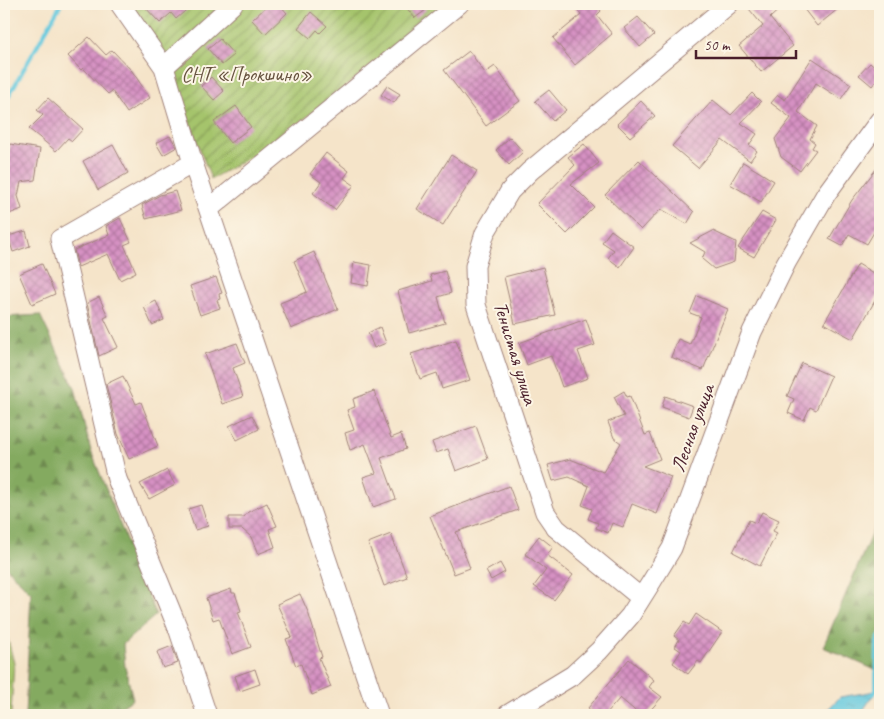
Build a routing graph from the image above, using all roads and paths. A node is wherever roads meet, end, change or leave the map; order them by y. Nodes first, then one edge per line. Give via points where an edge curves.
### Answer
1 (121, 4) edge
2 (233, 4) edge
3 (459, 4) edge
4 (729, 4) edge
5 (164, 67) junction
6 (880, 120) edge
7 (194, 162) junction
8 (210, 208) junction
9 (640, 597) junction
10 (208, 715) edge
11 (379, 715) edge
12 (507, 715) edge

1 - 5 street
2 - 5 street
3 - 8 street
4 - 9 street, Тенистая улица via 530,170 510,191 485,233 476,266 476,305 545,512 556,528
5 - 7 street
6 - 9 street, Лесная улица via 826,194 786,263 752,332 672,548
7 - 8 street
7 - 10 street via 60,239 117,479 179,631
8 - 11 street
9 - 12 street, Лесная улица via 630,616 572,675

